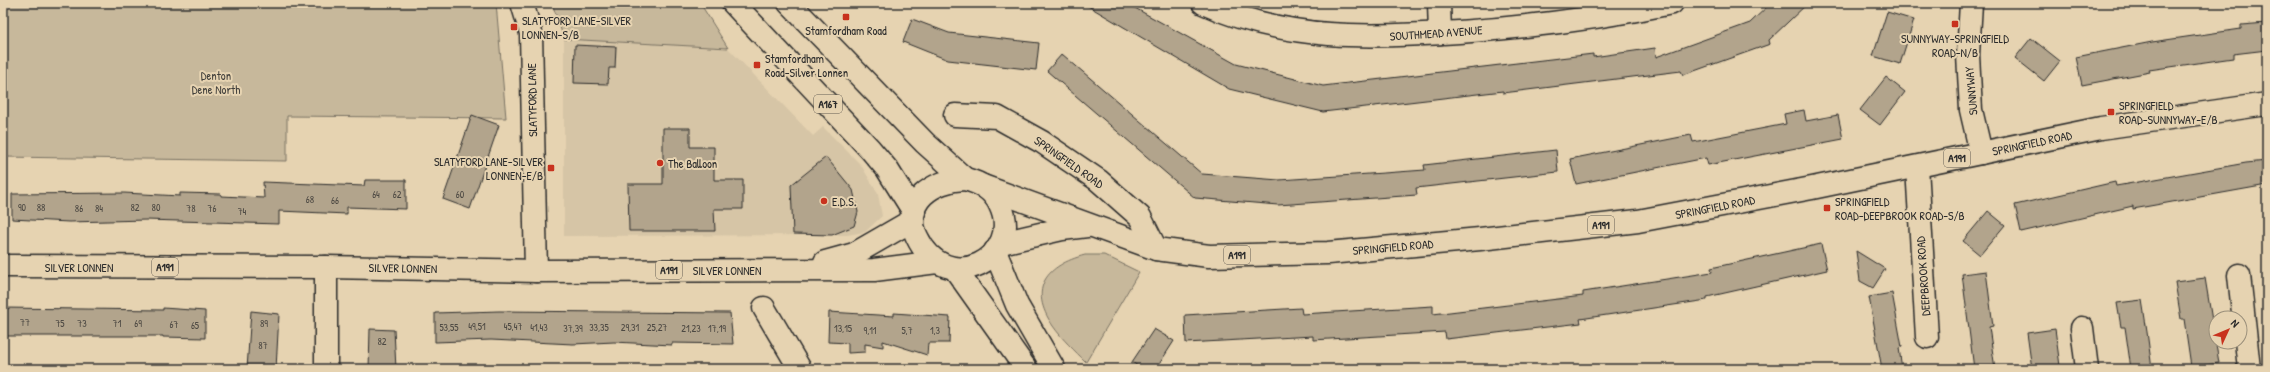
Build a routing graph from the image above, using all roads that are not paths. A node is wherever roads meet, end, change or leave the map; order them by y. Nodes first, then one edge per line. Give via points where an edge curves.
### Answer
1 (522, 3) edge
2 (733, 3) edge
3 (789, 3) edge
4 (1203, 3) edge
5 (1439, 3) edge
6 (1672, 3) edge
7 (1971, 3) edge
8 (1440, 33) junction
9 (2267, 104) edge
10 (955, 115) dead end
11 (1981, 153) junction
12 (1916, 167) junction
13 (974, 182) junction
14 (913, 216) junction
15 (1091, 226) junction
16 (998, 247) junction
17 (1156, 249) junction
18 (946, 265) junction
19 (3, 266) edge
20 (326, 267) junction
21 (803, 269) junction
22 (536, 271) junction
23 (2239, 275) dead end
24 (764, 308) dead end
25 (2082, 328) dead end
26 (1927, 337) dead end
27 (326, 369) edge
28 (800, 369) edge
29 (1026, 369) edge
30 (1054, 369) edge
31 (2087, 369) edge
32 (2249, 369) edge

1 - 22 main road, SLATYFORD LANE via 531,32
2 - 14 main road, A167 via 887,169
3 - 13 main road via 920,137
4 - 8 main road, SOUTHMEAD AVENUE via 1262,25 1326,35 1381,37
5 - 8 main road
6 - 8 main road, SOUTHMEAD AVENUE via 1598,18 1519,28
7 - 11 main road, SUNNYWAY via 1968,55 1971,110
9 - 11 main road, SPRINGFIELD ROAD / A191 via 2101,128
10 - 17 main road, SPRINGFIELD ROAD via 997,117 1042,142 1098,180 1140,217
11 - 12 main road, SPRINGFIELD ROAD / A191
12 - 17 main road, SPRINGFIELD ROAD / A191 via 1638,221 1480,240 1328,253 1209,256
12 - 26 main road, DEEPBROOK ROAD
13 - 14 main road via 946,180 937,184 922,197
13 - 15 main road, SPRINGFIELD ROAD / A191
13 - 16 main road via 998,200 1003,210 1005,221
14 - 18 main road via 915,232 920,243
14 - 21 main road, SILVER LONNEN / A191 via 854,254
15 - 16 main road, SPRINGFIELD ROAD / A191 via 1062,229
15 - 17 main road, SPRINGFIELD ROAD / A191
16 - 18 main road via 978,266
16 - 30 main road via 1017,305
18 - 21 main road, SILVER LONNEN / A191 via 874,270
18 - 29 main road
19 - 20 main road, SILVER LONNEN / A191
20 - 22 main road, SILVER LONNEN / A191
20 - 27 main road
21 - 22 main road, SILVER LONNEN / A191
23 - 32 main road
24 - 28 main road
25 - 31 main road

